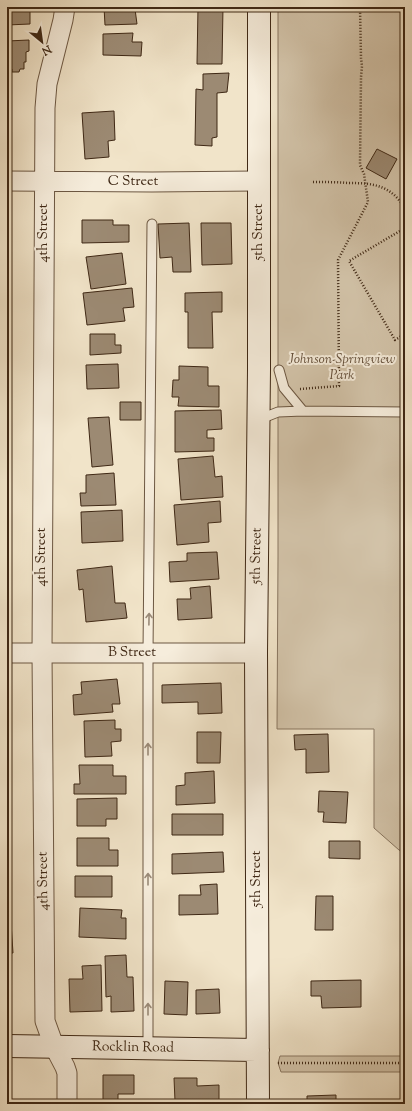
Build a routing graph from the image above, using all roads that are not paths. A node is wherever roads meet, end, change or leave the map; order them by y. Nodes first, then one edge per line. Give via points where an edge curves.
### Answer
1 (65, 7) edge
2 (259, 7) edge
3 (7, 181) edge
4 (259, 181) junction
5 (45, 182) junction
6 (152, 224) dead end
7 (279, 370) dead end
8 (303, 411) junction
9 (405, 412) edge
10 (258, 420) junction
11 (7, 653) edge
12 (42, 653) junction
13 (148, 653) junction
14 (256, 653) junction
15 (7, 1046) edge
16 (54, 1046) junction
17 (148, 1048) junction
18 (258, 1050) junction
19 (67, 1104) edge
20 (258, 1104) edge

1 - 5 street, 4th Street via 47,84 44,130
2 - 4 street, 5th Street
3 - 5 street, C Street
4 - 5 street, C Street
4 - 10 street, 5th Street
5 - 12 street, 4th Street
13 -> 6 lane
7 - 8 lane via 284,388
8 - 9 lane
8 - 10 lane via 278,412
10 - 14 street, 5th Street
11 - 12 street, B Street
12 - 13 street, B Street
12 - 16 street, 4th Street via 46,1021
13 - 14 street, B Street
17 -> 13 lane
14 - 18 street, 5th Street
15 - 16 street, Rocklin Road
16 - 17 street, Rocklin Road
16 - 19 street, 4th Street via 67,1073
17 - 18 street, Rocklin Road
18 - 20 street, 5th Street

